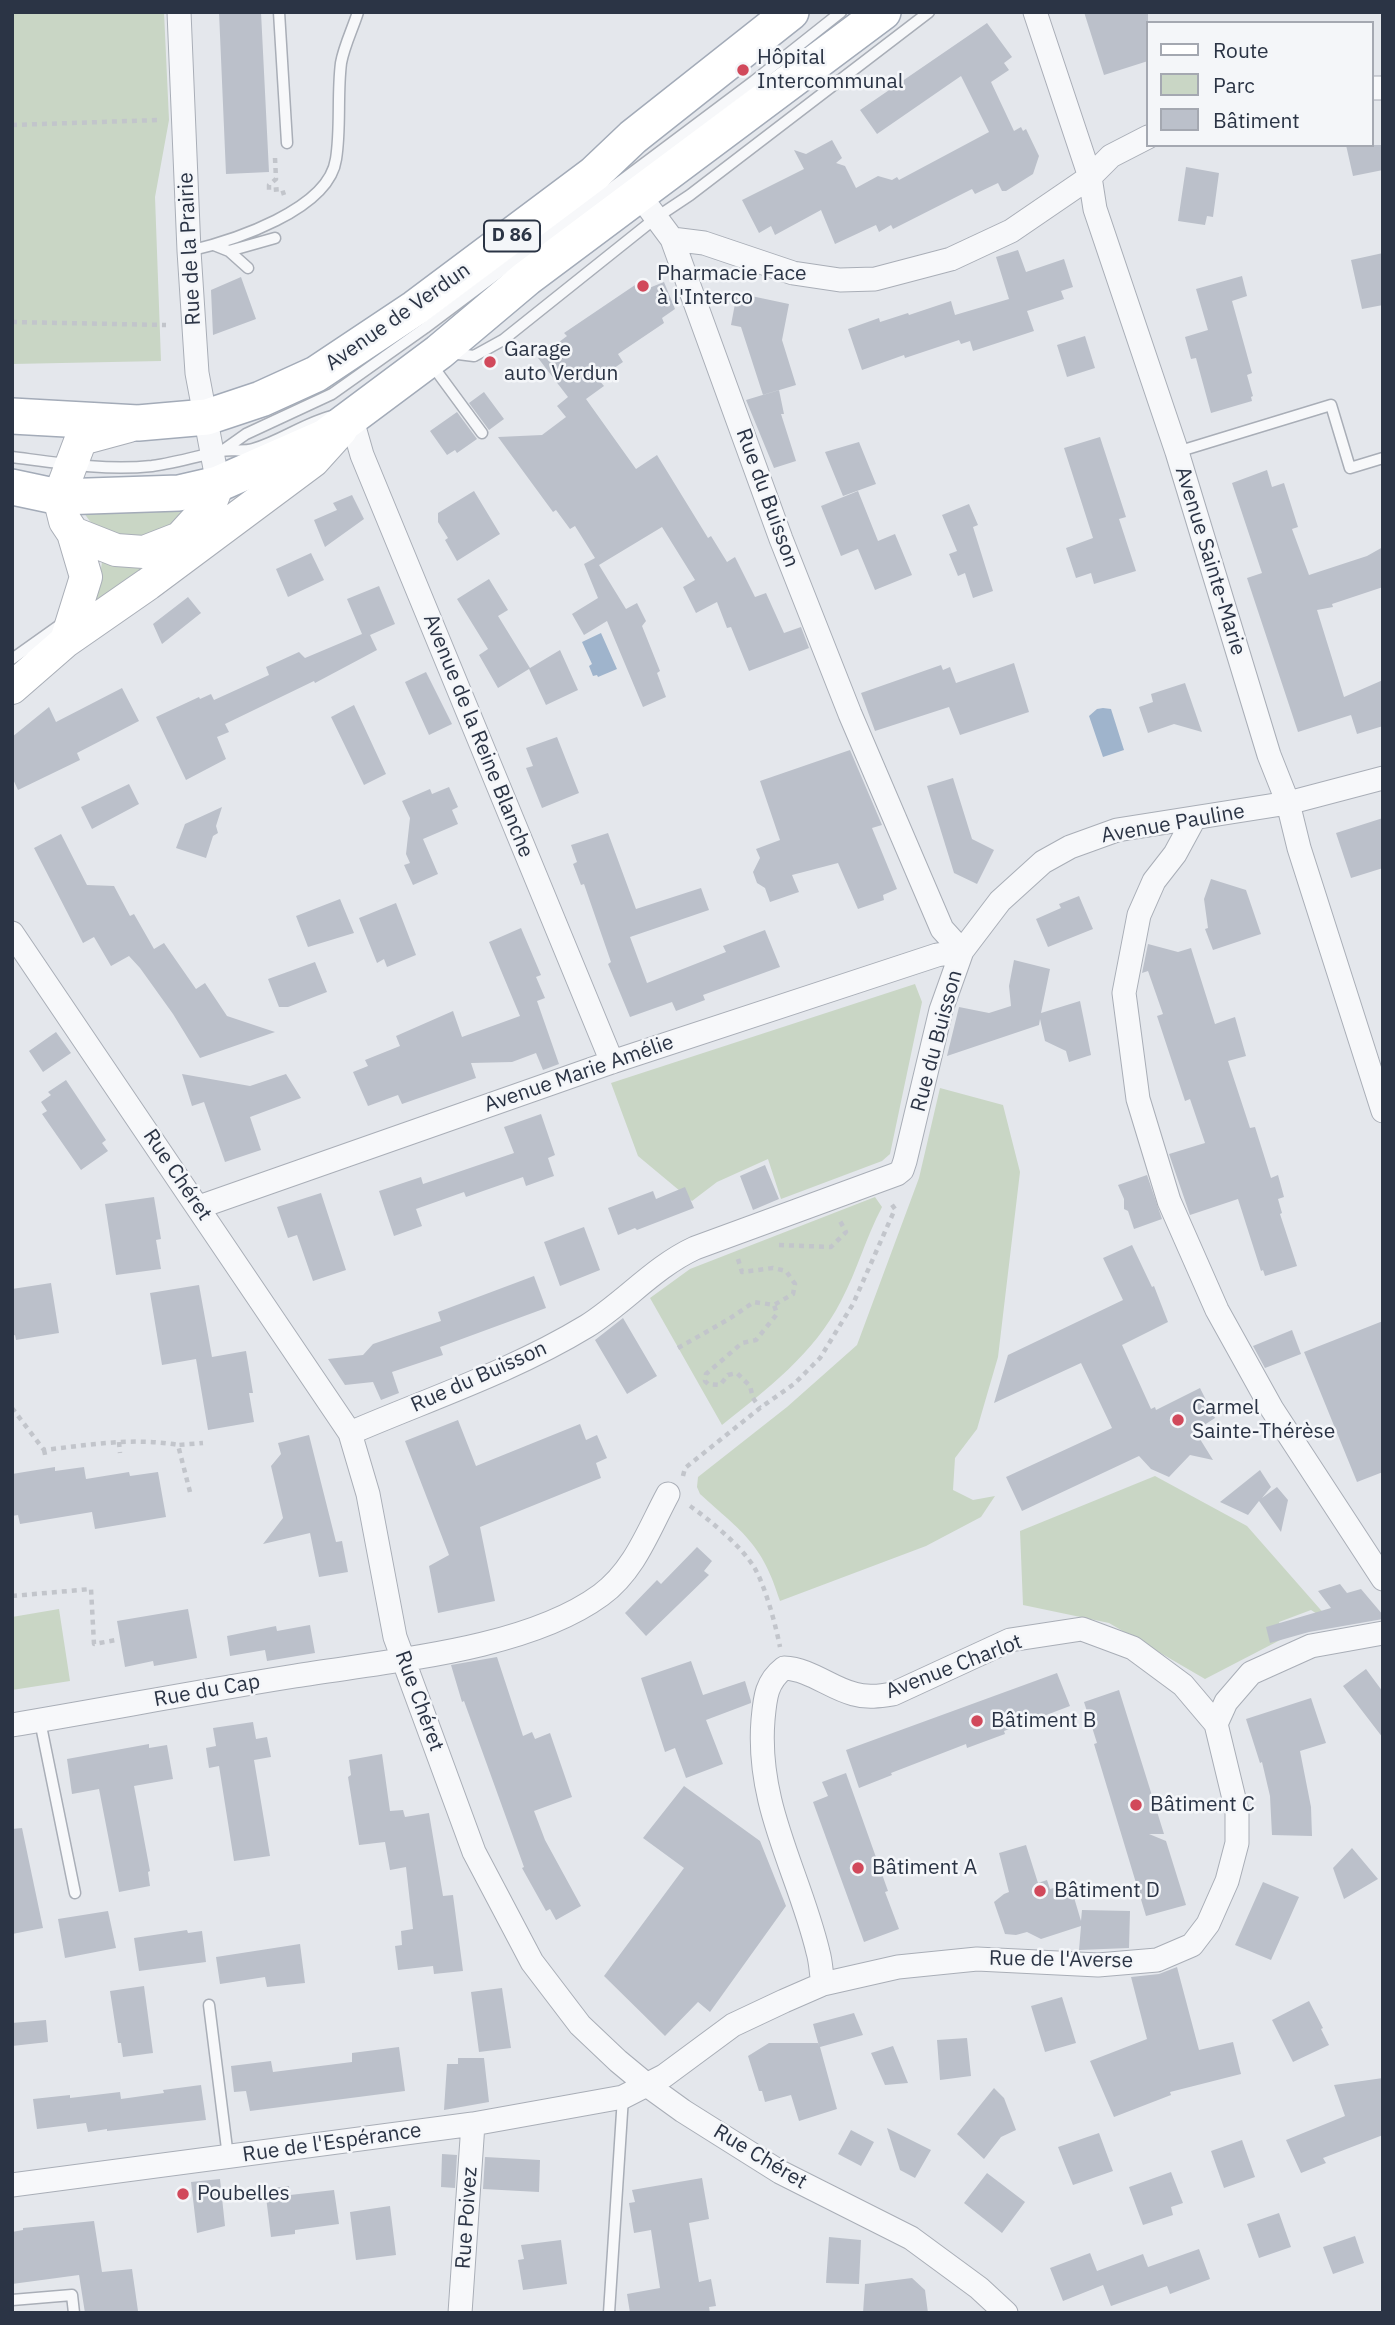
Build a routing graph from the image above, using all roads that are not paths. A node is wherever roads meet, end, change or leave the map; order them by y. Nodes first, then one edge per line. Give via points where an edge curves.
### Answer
1 (179, 12) edge
2 (279, 12) edge
3 (358, 12) edge
4 (791, 12) edge
5 (929, 12) edge
6 (1035, 12) edge
7 (869, 14) edge
8 (1146, 138) edge
9 (287, 143) dead end
10 (1090, 177) junction
11 (649, 207) junction
12 (275, 238) dead end
13 (672, 239) junction
14 (214, 246) junction
15 (189, 251) junction
16 (229, 251) junction
17 (248, 268) dead end
18 (434, 356) junction
19 (360, 409) junction
20 (12, 416) edge
21 (207, 416) junction
22 (138, 423) junction
23 (482, 433) dead end
24 (1177, 452) junction
25 (12, 457) edge
26 (1383, 458) edge
27 (218, 463) junction
28 (71, 465) junction
29 (12, 487) edge
30 (59, 497) junction
31 (73, 533) junction
32 (180, 538) junction
33 (148, 584) junction
34 (70, 628) junction
35 (12, 659) edge
36 (12, 688) edge
37 (1383, 778) edge
38 (1288, 803) junction
39 (1194, 819) junction
40 (12, 933) edge
41 (962, 951) junction
42 (612, 1062) junction
43 (1383, 1111) edge
44 (199, 1208) junction
45 (350, 1433) junction
46 (679, 1492) road end
47 (1383, 1579) edge
48 (1383, 1633) edge
49 (403, 1659) junction
50 (40, 1721) junction
51 (1216, 1724) junction
52 (12, 1725) edge
53 (75, 1893) dead end
54 (822, 1984) junction
55 (209, 2005) dead end
56 (647, 2085) junction
57 (623, 2097) junction
58 (473, 2124) junction
59 (228, 2157) junction
60 (12, 2185) edge
61 (12, 2301) edge
62 (74, 2313) edge
63 (460, 2313) edge
64 (609, 2313) edge
65 (1006, 2313) edge

1 - 15 street, Rue de la Prairie
2 - 9 lane
3 - 14 lane via 342,59 336,162 324,184 307,203
4 - 21 main road, Avenue de Verdun / D 86 via 633,137 594,174 415,308 316,374 261,399
5 - 11 lane via 690,195
6 - 10 street, Avenue Sainte-Marie
7 - 11 main road, Avenue de Verdun / D 86
7 - 27 lane, Avenue de Verdun via 754,81 425,328 332,394 247,434
8 - 10 street via 1111,156
10 - 13 street via 1011,231 951,259 875,279 840,280 793,272 704,243
10 - 24 street, Avenue Sainte-Marie via 1095,209
11 - 13 street, Rue du Buisson
11 - 18 main road, Avenue de Verdun / D 86 via 527,278
12 - 16 lane
13 - 41 street, Rue du Buisson via 850,714 942,929
14 - 15 lane
14 - 16 lane
15 - 21 street, Rue de la Prairie via 197,373
16 - 17 lane
18 - 19 main road, Avenue de Verdun / D 86
18 - 23 lane
19 - 27 main road, Avenue de Verdun / D 86 via 325,437
19 - 33 street via 313,461
19 - 42 street, Avenue de la Reine Blanche via 354,427 362,455
20 - 22 main road, Avenue de Verdun / D 86
21 - 22 main road, Avenue de Verdun / D 86
21 - 27 street, Rue de la Prairie
22 - 28 street via 81,439
24 - 26 lane via 1331,405 1350,468
24 - 38 street, Avenue Sainte-Marie via 1269,755
25 - 28 lane, Avenue de Verdun
27 - 28 lane, Avenue de Verdun via 113,468
27 - 30 main road, Avenue de Verdun / D 86 via 178,493
27 - 32 street via 210,505
28 - 30 street
29 - 30 main road, Avenue de Verdun / D 86
30 - 31 street
31 - 32 street via 116,550 144,552
31 - 34 street via 86,577
32 - 33 street
33 - 34 street
34 - 35 lane
34 - 36 street
37 - 38 street, Avenue Pauline
38 - 39 street, Avenue Pauline
38 - 43 street, Avenue Sainte-Marie
39 - 41 street, Avenue Pauline via 1117,830 1070,846 1043,862 1000,901
39 - 47 street via 1154,881 1139,915 1124,993 1138,1099 1169,1201 1217,1310 1272,1409
40 - 44 street, Rue Chéret
41 - 42 street, Avenue Marie Amélie via 937,955
41 - 45 street, Rue du Buisson via 941,1010 905,1161 897,1174 678,1256 590,1324 532,1358
42 - 44 street, Avenue Marie Amélie
44 - 45 street, Rue Chéret
45 - 49 street, Rue Chéret via 368,1494
46 - 49 street, Rue du Cap via 625,1573 574,1613 509,1637
48 - 51 street via 1311,1646 1251,1673 1226,1702
49 - 50 street, Rue du Cap via 213,1683
49 - 56 street, Rue Chéret via 474,1852 532,1962 580,2025
50 - 52 street, Rue du Cap
50 - 53 lane
51 - 54 street, Rue de l'Averse via 1237,1811 1237,1843 1227,1881 1208,1924 1192,1945 1157,1960 1098,1965 977,1959 898,1967
51 - 54 street, Avenue Charlot via 1183,1685 1133,1648 1082,1629 1010,1640 893,1694 873,1697 785,1668 767,1688 761,1744 769,1804 818,1953
54 - 56 street, Rue de l'Averse via 733,2025
55 - 59 lane
56 - 57 street, Rue de l'Espérance
56 - 65 street, Rue Chéret via 780,2172 911,2238
57 - 58 street, Rue de l'Espérance
57 - 64 lane
58 - 59 street, Rue de l'Espérance
58 - 63 street, Rue Poivez
59 - 60 street, Rue de l'Espérance
61 - 62 lane via 72,2295

